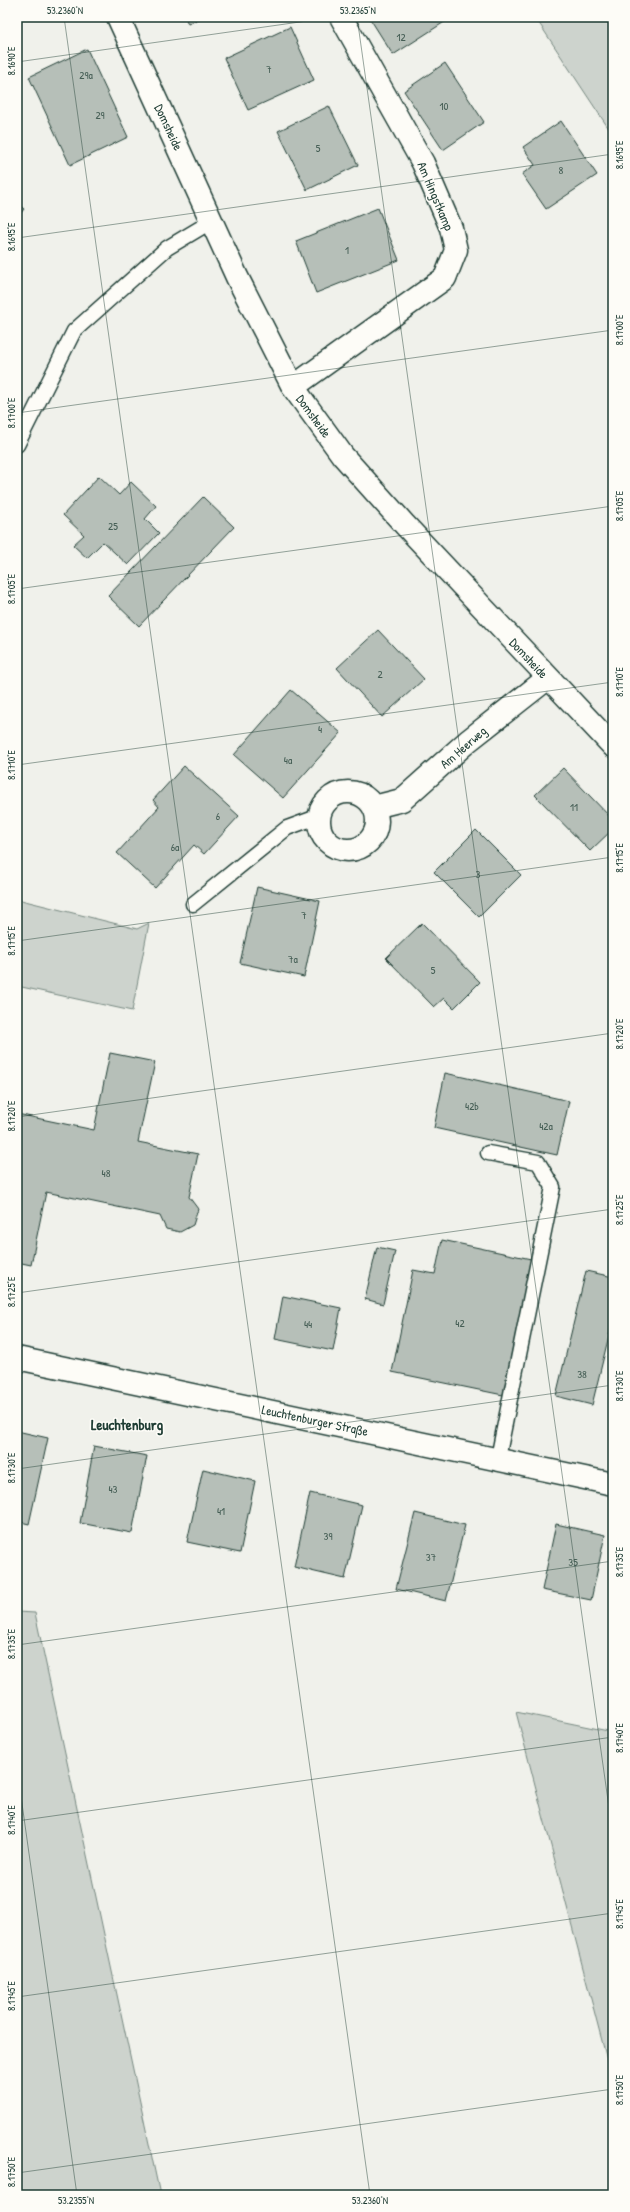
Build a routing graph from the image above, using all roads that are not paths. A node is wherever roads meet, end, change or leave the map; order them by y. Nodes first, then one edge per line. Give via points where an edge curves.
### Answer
1 (118, 17) edge
2 (341, 17) edge
3 (212, 221) junction
4 (293, 387) junction
5 (17, 445) edge
6 (548, 678) junction
7 (613, 746) edge
8 (374, 807) junction
9 (317, 817) junction
10 (193, 904) dead end
11 (488, 1153) dead end
12 (17, 1358) edge
13 (498, 1458) junction
14 (613, 1484) edge

1 - 3 street, Domsheide
2 - 4 street, Am Hingstkamp via 423,163 452,228 456,250 444,278
3 - 4 street, Domsheide via 237,277
3 - 5 lane via 167,248 74,331
4 - 6 street, Domsheide via 343,456
6 - 7 street, Domsheide
6 - 8 street, Am Heerweg via 468,741 402,800
8 - 9 street via 361,795 342,792 326,801
8 - 9 street via 377,822 374,835 362,847 352,850 340,849 324,839
9 - 10 lane via 287,828
11 - 13 lane via 538,1162 554,1187
12 - 13 street, Leuchtenburger Straße
13 - 14 street, Leuchtenburger Straße

